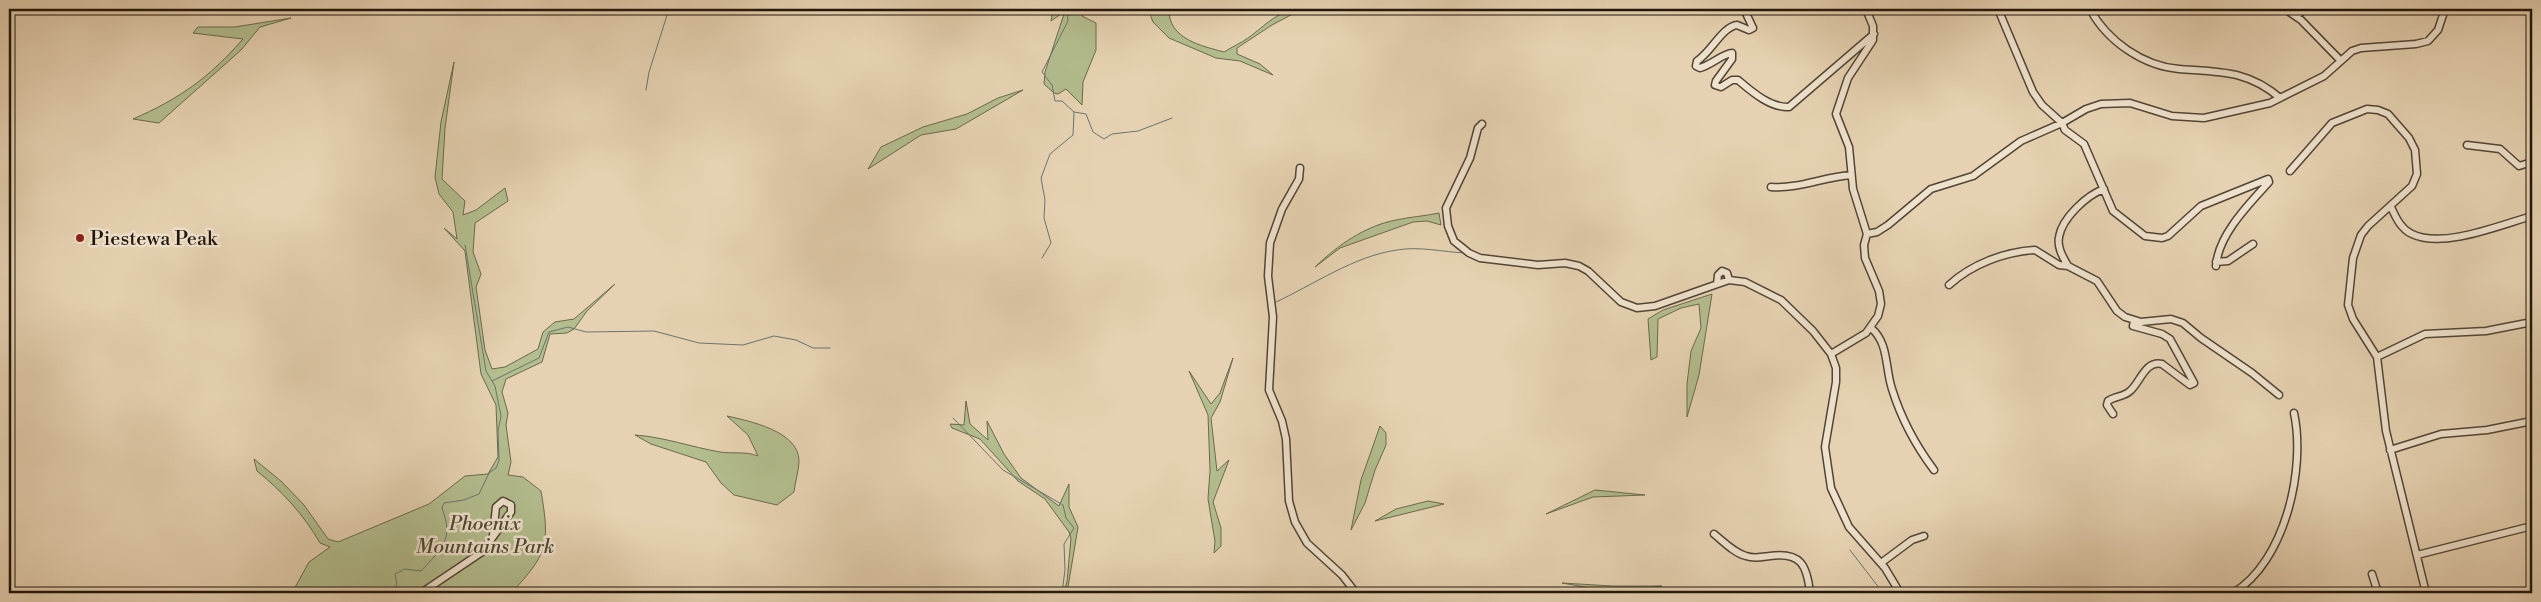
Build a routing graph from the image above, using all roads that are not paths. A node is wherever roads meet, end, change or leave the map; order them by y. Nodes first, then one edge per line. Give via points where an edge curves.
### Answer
1 (1744, 9) edge
2 (1866, 9) edge
3 (1998, 9) edge
4 (2090, 9) edge
5 (2286, 9) edge
6 (2304, 9) edge
7 (2445, 9) edge
8 (2297, 16) junction
9 (1874, 34) junction
10 (2340, 60) junction
11 (2280, 98) junction
12 (2062, 123) junction
13 (1482, 124) dead end
14 (2466, 145) dead end
15 (2532, 162) edge
16 (1300, 168) dead end
17 (2290, 171) dead end
18 (1851, 175) junction
19 (1771, 187) dead end
20 (2104, 189) junction
21 (2391, 207) junction
22 (2532, 216) edge
23 (1867, 234) junction
24 (2253, 244) dead end
25 (2068, 266) junction
26 (1949, 285) dead end
27 (2134, 321) junction
28 (2532, 322) edge
29 (1871, 328) junction
30 (1831, 354) junction
31 (2377, 357) junction
32 (2279, 395) dead end
33 (2294, 413) dead end
34 (2113, 414) dead end
35 (2532, 421) edge
36 (2390, 450) junction
37 (1934, 470) dead end
38 (2532, 526) edge
39 (1714, 534) dead end
40 (493, 535) junction
41 (1924, 536) dead end
42 (2417, 555) junction
43 (1881, 563) junction
44 (2372, 574) dead end
45 (421, 593) edge
46 (1356, 593) edge
47 (1810, 593) edge
48 (1900, 593) edge
49 (2233, 593) edge
50 (2378, 593) edge
51 (2426, 593) edge

1 - 9 street via 1754,28 1749,30 1737,25 1727,28 1696,66 1700,68 1732,53 1732,59 1715,85 1721,87 1738,80 1752,92 1779,106 1789,107
2 - 9 street
3 - 12 street via 2034,92 2042,105
4 - 11 street via 2104,29 2133,53 2174,68 2227,72 2254,82
5 - 8 street
6 - 8 street
7 - 10 street via 2435,34 2422,43 2361,48
8 - 10 street
9 - 18 street via 1848,78 1836,110 1838,124 1849,147
10 - 11 street via 2324,76
11 - 12 street via 2258,107 2204,118 2172,116 2130,103 2101,104 2076,113
12 - 20 street via 2065,130 2084,144
12 - 23 street via 2021,141 1973,176 1931,189 1888,225
13 - 30 street via 1446,208 1454,241 1469,254 1538,265 1565,263 1579,266 1621,302 1637,308 1655,306 1729,280 1745,282 1782,300
14 - 15 street via 2500,149 2519,166
16 - 46 street via 1299,179 1282,209 1270,242 1268,276 1273,317 1269,390 1286,439 1289,501 1295,522 1307,543 1342,575
17 - 21 street via 2332,123 2359,111 2378,110 2393,119 2409,138 2417,155 2415,181
18 - 19 street via 1789,188
18 - 23 street
20 - 24 street via 2108,204 2119,218 2145,236 2162,238 2201,206 2268,179 2269,182 2236,219 2218,253 2216,264 2228,261
20 - 25 street via 2094,192 2078,205 2060,232 2059,248
21 - 22 street via 2404,229 2424,238 2455,237
21 - 31 street via 2361,235 2353,258 2348,294 2353,319
23 - 29 street via 1865,255 1881,304
25 - 26 street via 2059,265 2035,250 1991,259
25 - 27 street via 2097,281 2117,311
27 - 32 street via 2177,319
27 - 34 street via 2133,326 2170,339 2194,383 2190,385 2162,364 2152,365 2129,392 2108,401
28 - 31 street via 2486,331 2425,334
29 - 30 street
29 - 37 street via 1885,352 1891,387 1914,440
30 - 43 street via 1836,382 1826,436 1828,476 1836,503 1849,526
31 - 36 street
33 - 49 street via 2297,456 2291,502 2265,562
35 - 36 street via 2487,430 2441,434
36 - 42 street
38 - 42 street
39 - 47 street via 1747,557 1794,557 1808,574
40 - 40 street via 511,512 508,502 503,501 496,507
40 - 45 street via 482,552
41 - 43 street via 1912,540
42 - 51 street
43 - 48 street
44 - 50 street

